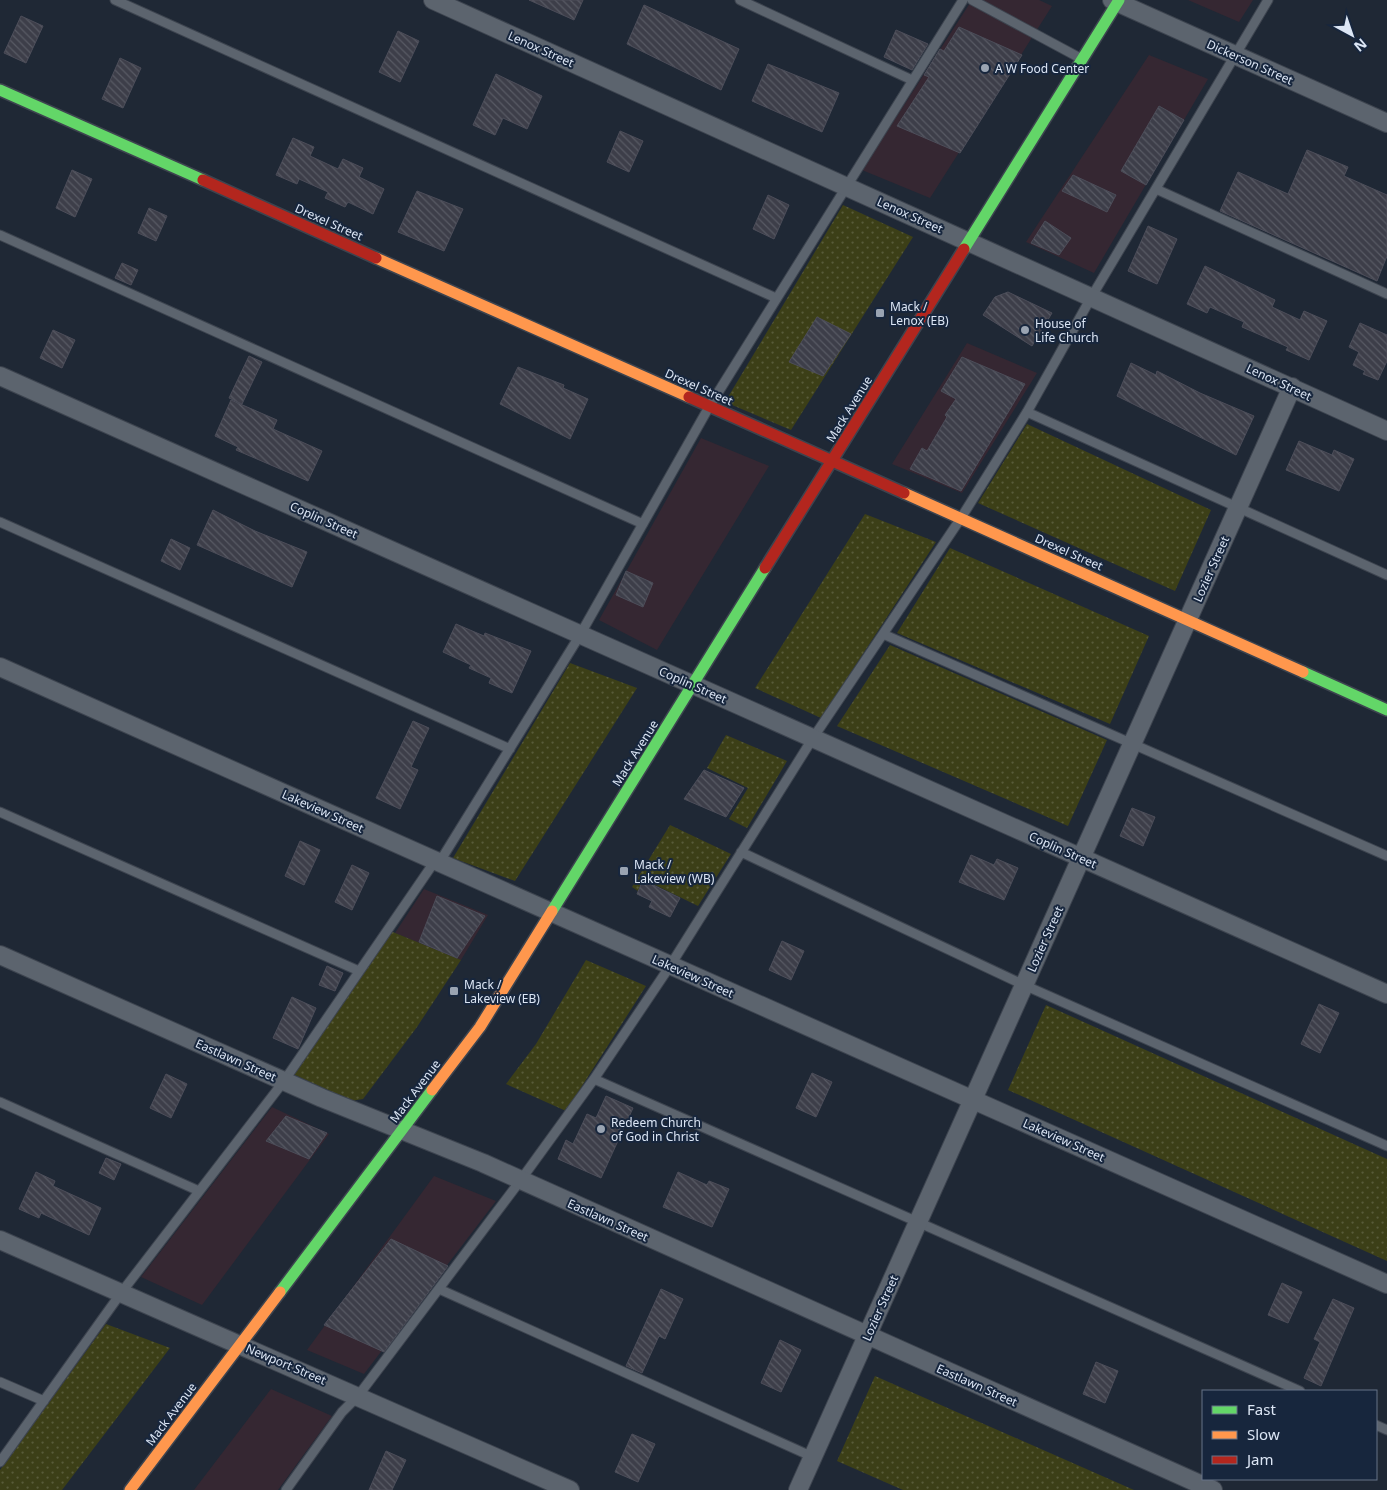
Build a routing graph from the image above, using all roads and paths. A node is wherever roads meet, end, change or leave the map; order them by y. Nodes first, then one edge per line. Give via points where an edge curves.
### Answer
1 (115, 0) edge
2 (433, 0) edge
3 (740, 0) edge
4 (963, 0) edge
5 (972, 0) edge
6 (1268, 0) edge
7 (1117, 1) edge
8 (1235, 55) junction
9 (1082, 60) junction
10 (912, 80) junction
11 (0, 90) edge
12 (1387, 123) edge
13 (845, 186) junction
14 (1156, 189) junction
15 (0, 235) edge
16 (970, 241) junction
17 (1387, 294) edge
18 (1092, 296) junction
19 (776, 298) junction
20 (0, 376) edge
21 (1292, 388) junction
22 (709, 407) junction
23 (1027, 412) junction
24 (1387, 431) edge
25 (833, 461) junction
26 (1238, 508) junction
27 (961, 518) junction
28 (0, 522) edge
29 (643, 524) junction
30 (1387, 575) edge
31 (1188, 621) junction
32 (883, 634) junction
33 (580, 635) junction
34 (0, 667) edge
35 (694, 685) junction
36 (1387, 710) edge
37 (813, 738) junction
38 (1133, 744) junction
39 (510, 749) junction
40 (0, 812) edge
41 (742, 852) junction
42 (1387, 856) edge
43 (1081, 858) junction
44 (437, 862) junction
45 (552, 913) junction
46 (0, 955) edge
47 (670, 966) junction
48 (359, 971) junction
49 (1024, 985) junction
50 (1387, 994) edge
51 (594, 1079) junction
52 (284, 1081) junction
53 (973, 1100) junction
54 (0, 1102) edge
55 (402, 1131) junction
56 (1387, 1146) edge
57 (520, 1181) junction
58 (199, 1191) junction
59 (918, 1222) junction
60 (0, 1240) edge
61 (1387, 1284) edge
62 (439, 1289) junction
63 (121, 1293) junction
64 (868, 1336) junction
65 (241, 1345) junction
66 (0, 1382) edge
67 (1298, 1390) edge
68 (358, 1396) junction
69 (44, 1401) junction
70 (813, 1457) junction
71 (0, 1462) edge
72 (130, 1490) edge
73 (286, 1490) edge
74 (570, 1490) edge
75 (798, 1490) edge
76 (1213, 1490) edge

1 - 19 lane
2 - 13 street, Lenox Street
3 - 10 lane
4 - 10 lane
5 - 9 lane
6 - 8 lane
7 - 8 street, Dickerson Street
7 - 9 main road, Mack Avenue
8 - 12 street, Dickerson Street
8 - 14 lane
9 - 16 main road, Mack Avenue
10 - 13 lane
11 - 22 main road, Drexel Street
13 - 16 street, Lenox Street
13 - 19 lane
14 - 17 lane
14 - 18 lane
15 - 29 lane
16 - 18 street, Lenox Street
16 - 25 main road, Mack Avenue
18 - 21 street, Lenox Street
18 - 23 lane
19 - 22 lane
20 - 33 street, Coplin Street
21 - 24 street, Lenox Street
21 - 26 street, Lozier Street
22 - 25 main road, Drexel Street
22 - 29 lane
23 - 26 lane
23 - 27 lane
25 - 27 main road, Drexel Street
25 - 35 main road, Mack Avenue
26 - 30 lane
26 - 31 street, Lozier Street
27 - 31 main road, Drexel Street
27 - 32 lane
28 - 39 lane
29 - 33 lane
31 - 36 main road, Drexel Street
31 - 38 street, Lozier Street
32 - 37 lane
32 - 38 lane
33 - 35 street, Coplin Street
33 - 39 lane
34 - 44 street, Lakeview Street
35 - 37 street, Coplin Street
35 - 45 main road, Mack Avenue
37 - 41 lane
37 - 43 street, Coplin Street
38 - 42 lane
38 - 43 street, Lozier Street
39 - 44 lane
40 - 48 lane
41 - 47 lane
41 - 49 lane
43 - 49 street, Lozier Street
43 - 50 street, Coplin Street
44 - 45 street, Lakeview Street
44 - 48 lane
45 - 47 street, Lakeview Street
45 - 55 main road, Mack Avenue via 480,1027
46 - 52 street, Eastlawn Street
47 - 51 lane
47 - 53 street, Lakeview Street
48 - 52 lane
49 - 53 street, Lozier Street
49 - 56 lane
51 - 57 lane
51 - 59 lane
52 - 55 street, Eastlawn Street
52 - 58 lane
53 - 59 street, Lozier Street
53 - 61 street, Lakeview Street
54 - 58 lane
55 - 57 street, Eastlawn Street
55 - 65 main road, Mack Avenue
57 - 62 lane
57 - 64 street, Eastlawn Street
58 - 63 lane
59 - 64 street, Lozier Street
59 - 67 lane
60 - 63 street, Newport Street
62 - 68 lane
62 - 70 lane
63 - 65 street, Newport Street
63 - 69 lane
64 - 70 street, Lozier Street
64 - 76 street, Eastlawn Street
65 - 68 street, Newport Street
65 - 72 main road, Mack Avenue
66 - 69 lane
68 - 73 lane via 342,1412
68 - 74 street, Newport Street
69 - 71 lane
70 - 75 street, Lozier Street

